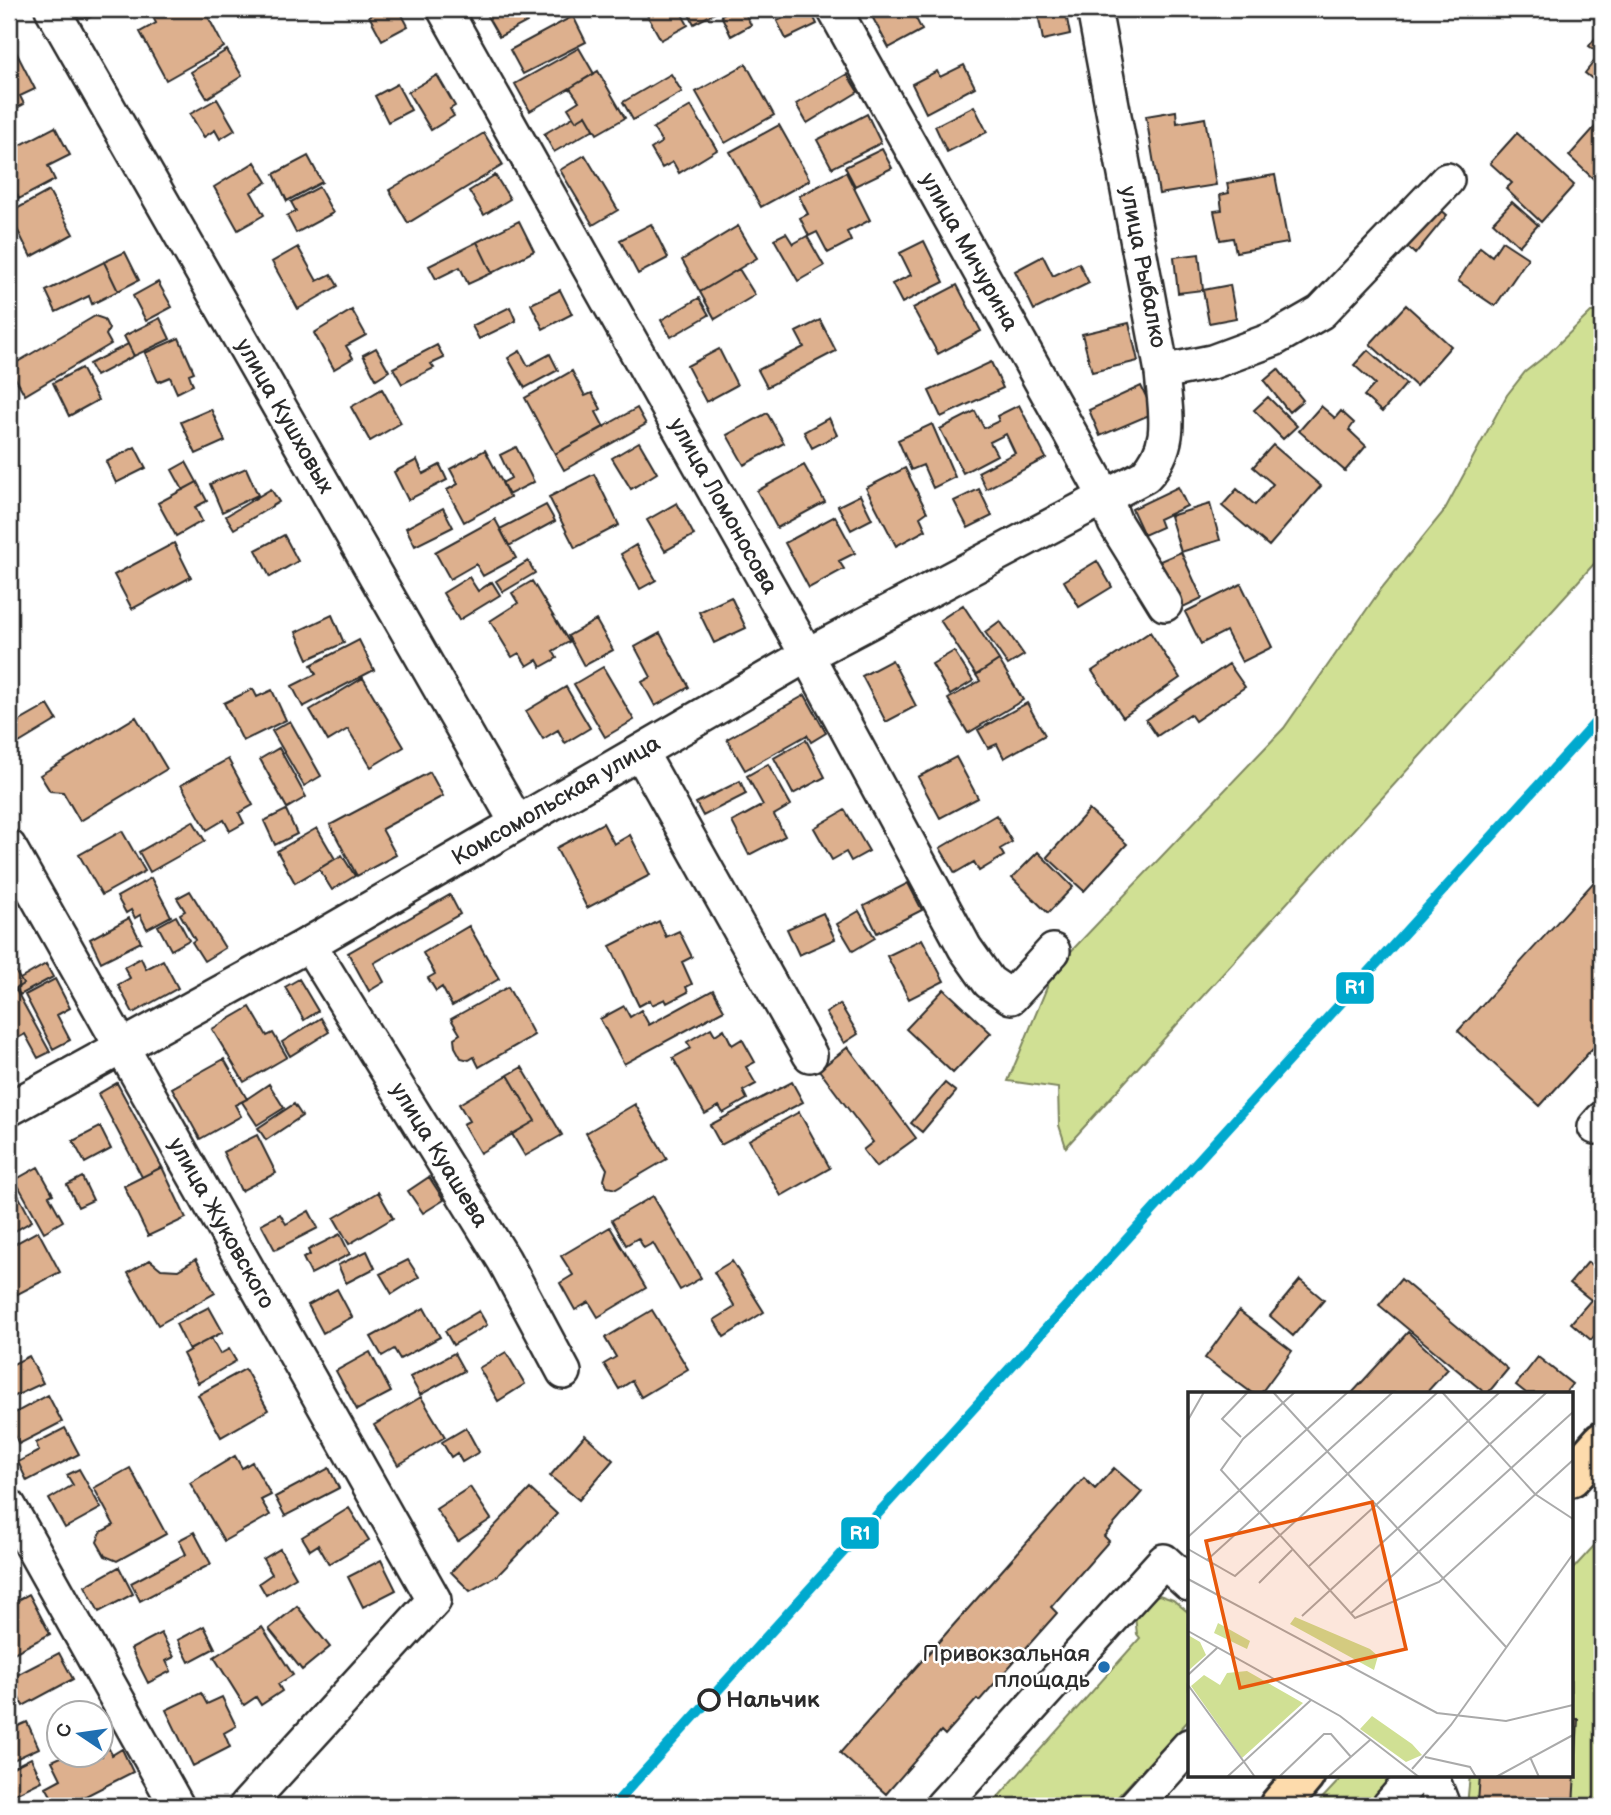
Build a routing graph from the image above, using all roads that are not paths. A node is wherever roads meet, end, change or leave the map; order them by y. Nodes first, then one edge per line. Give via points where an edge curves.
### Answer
1 (52, 9) edge
2 (444, 9) edge
3 (834, 9) edge
4 (1094, 9) edge
5 (1447, 180) dead end
6 (1162, 372) junction
7 (1105, 496) junction
8 (1164, 604) dead end
9 (807, 655) junction
10 (641, 753) junction
11 (517, 823) junction
12 (9, 847) edge
13 (309, 944) junction
14 (1053, 951) dead end
15 (121, 1047) junction
16 (810, 1055) dead end
17 (9, 1109) edge
18 (564, 1372) dead end
19 (1602, 1443) edge
20 (1572, 1476) edge
21 (9, 1506) edge
22 (1188, 1583) edge
23 (1188, 1747) edge
24 (1304, 1776) edge
25 (1415, 1776) edge
26 (1431, 1776) edge
27 (177, 1806) edge
28 (246, 1806) edge
29 (942, 1806) edge
30 (1135, 1806) edge
31 (1279, 1806) edge
32 (1389, 1806) edge
33 (1443, 1806) edge

1 - 11 street, улица Кушховых
2 - 9 street, улица Ломоносова
3 - 7 street, улица Мичурина
4 - 6 street, улица Рыбалко
5 - 6 street via 1321,312 1274,339 1212,362
6 - 7 street, улица Рыбалко via 1167,432 1161,455 1145,476
7 - 8 street, улица Мичурина via 1115,523
7 - 9 street, Комсомольская улица
9 - 10 street, Комсомольская улица
9 - 14 street, улица Ломоносова via 965,947 989,982 1011,997
10 - 11 street, Комсомольская улица
10 - 16 street
11 - 13 street, Комсомольская улица
12 - 15 street, улица Жуковского
13 - 15 street, Комсомольская улица
13 - 18 street, улица Куашева via 504,1260
15 - 17 street, Комсомольская улица
15 - 28 street, улица Жуковского via 434,1600
19 - 20 main road
21 - 27 street
22 - 29 street via 1164,1561
23 - 30 street
24 - 31 main road
25 - 32 street
26 - 33 street

